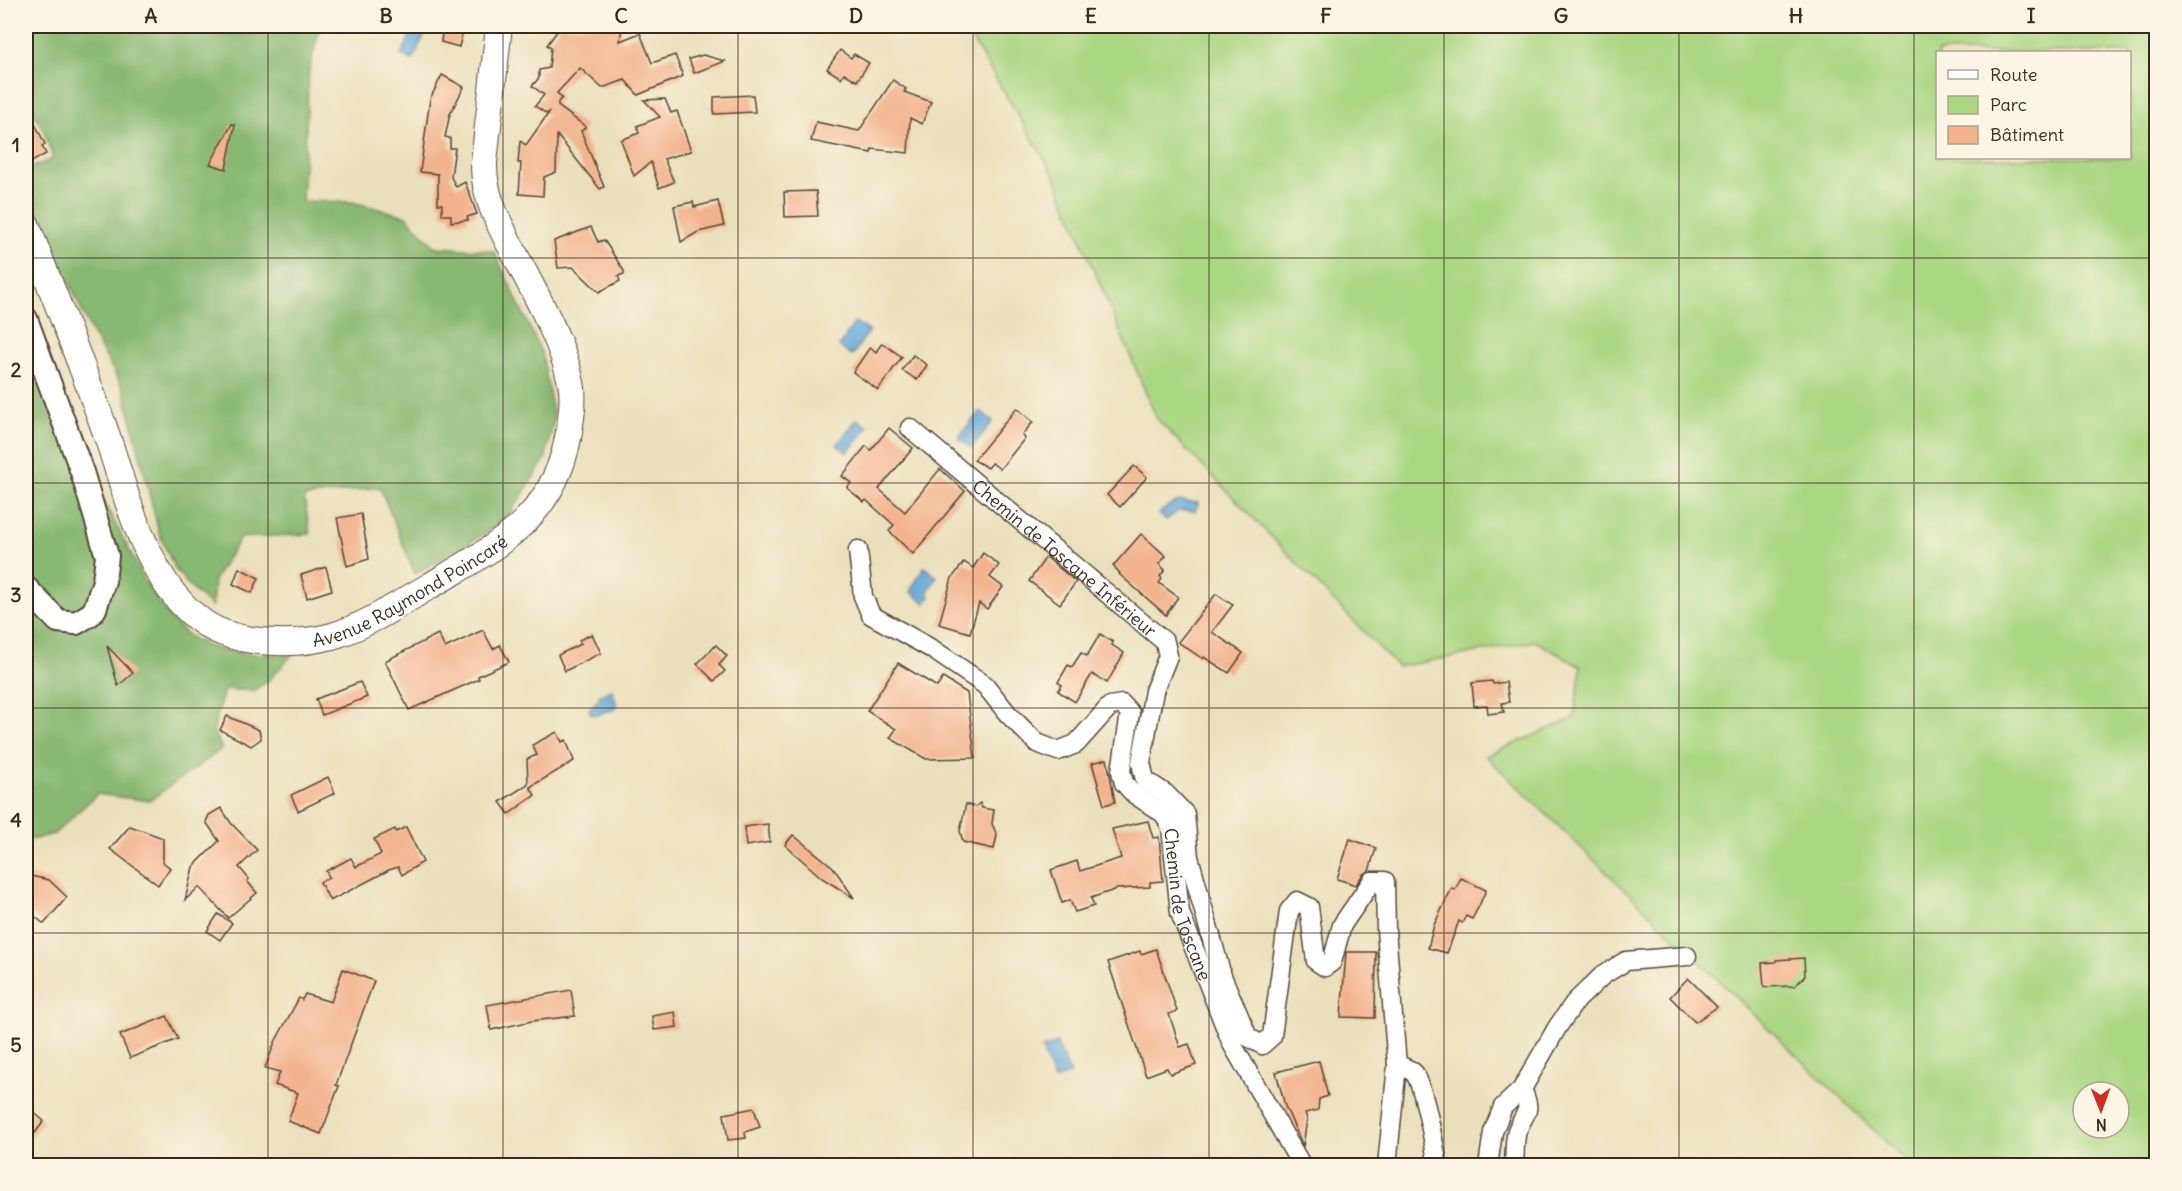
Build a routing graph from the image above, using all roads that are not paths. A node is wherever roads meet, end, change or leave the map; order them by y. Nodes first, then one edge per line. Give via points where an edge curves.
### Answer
1 (499, 26) edge
2 (26, 226) edge
3 (26, 319) edge
4 (910, 428) dead end
5 (858, 550) dead end
6 (26, 588) edge
7 (1687, 956) dead end
8 (1396, 1065) junction
9 (1522, 1089) junction
10 (1302, 1166) edge
11 (1387, 1166) edge
12 (1438, 1166) edge
13 (1488, 1166) edge
14 (1514, 1166) edge

1 - 2 main road, Avenue Raymond Poincaré via 484,162 485,185 500,225 561,349 572,387 568,443 556,478 538,507 512,534 380,616 330,636 297,641 255,640 207,625 188,610 164,580 140,534 96,406
3 - 6 street via 82,472 107,556 96,609 76,623 58,621
4 - 8 street, Chemin de Toscane Inférieur via 1165,642 1168,656 1154,691 1141,764 1145,780 1185,814 1189,857 1203,910 1222,975 1248,1037 1262,1045 1272,1036 1289,911 1297,902 1309,907 1316,961 1325,967 1332,962 1342,924 1372,881 1385,881
5 - 10 street, Chemin de Toscane via 863,596 871,615 985,685 1037,743 1058,751 1076,744 1110,706 1122,704 1130,712 1121,771 1124,783 1164,814 1172,827 1180,913 1232,1044
7 - 9 street via 1626,962 1603,975 1575,1002
8 - 11 street
8 - 12 street via 1416,1074
9 - 13 street via 1503,1107 1493,1132
9 - 14 street via 1528,1103 1517,1131

